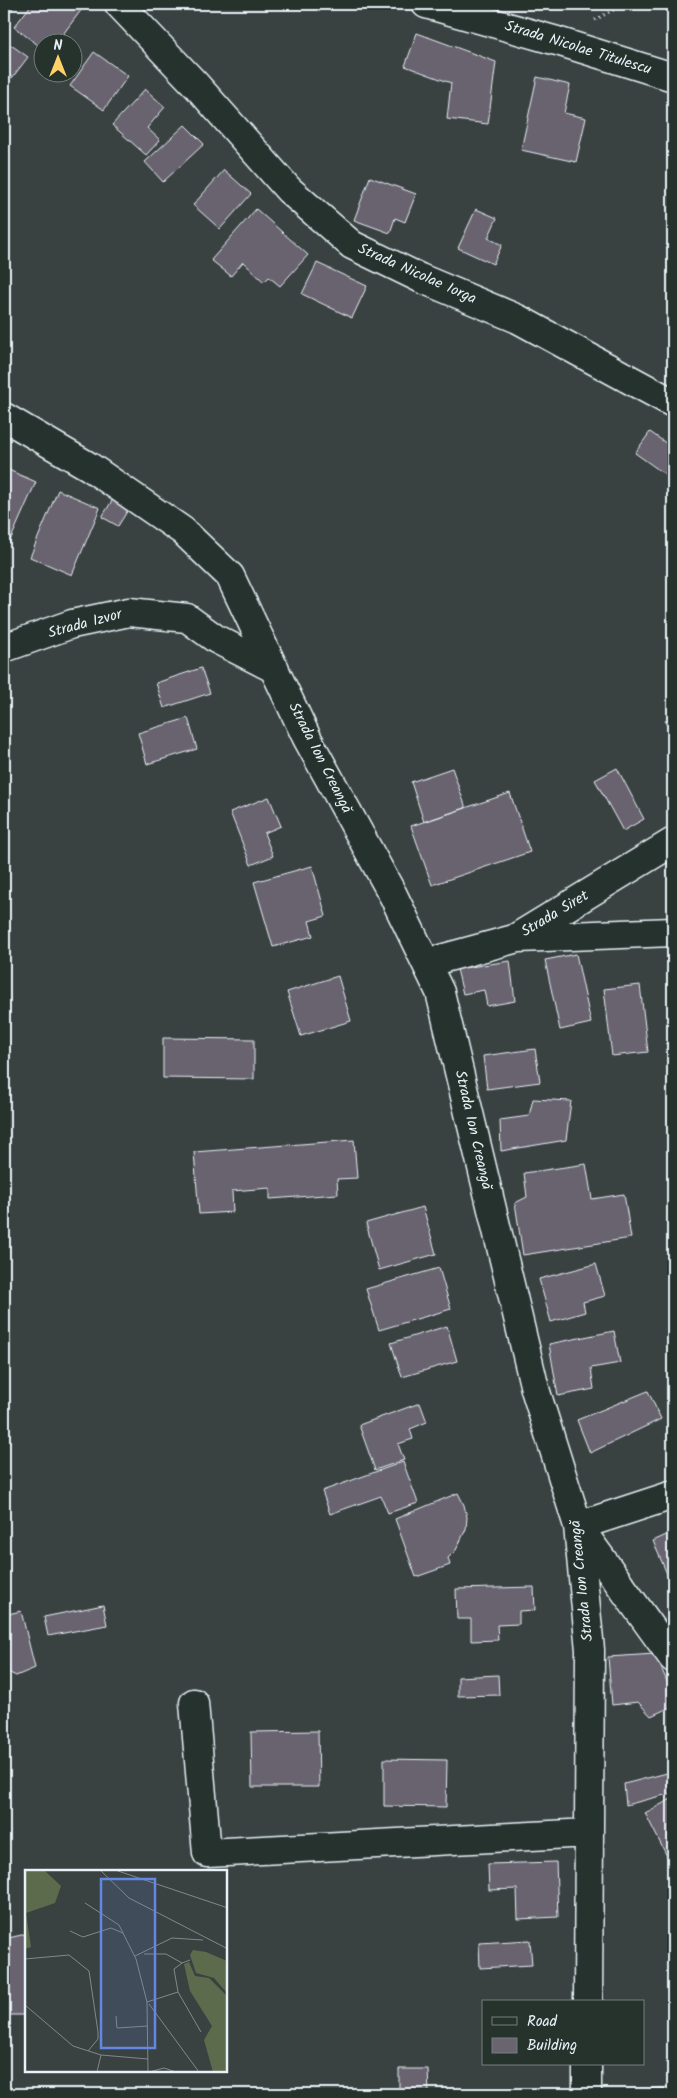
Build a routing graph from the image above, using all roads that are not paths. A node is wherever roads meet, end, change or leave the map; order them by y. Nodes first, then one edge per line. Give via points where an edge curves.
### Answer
1 (119, 4) edge
2 (426, 4) edge
3 (673, 77) edge
4 (673, 403) edge
5 (4, 417) edge
6 (4, 648) edge
7 (275, 669) junction
8 (673, 842) edge
9 (673, 932) edge
10 (514, 938) junction
11 (426, 962) junction
12 (673, 1495) edge
13 (578, 1526) junction
14 (673, 1658) edge
15 (194, 1704) dead end
16 (589, 1833) junction
17 (588, 2000) edge
18 (587, 2066) edge
19 (587, 2094) edge

1 - 4 street, Strada Nicolae Iorga via 289,190 352,245 518,319
2 - 3 street, Strada Nicolae Titulescu via 557,40
5 - 7 street, Strada Ion Creangă via 90,468 183,531 230,576
6 - 7 street, Strada Izvor via 72,624 129,612 187,618 216,639
7 - 11 street, Strada Ion Creangă via 307,738
8 - 10 street, Strada Siret
9 - 10 street
10 - 11 street, Strada Siret
11 - 13 street, Strada Ion Creangă via 440,992 535,1389
12 - 13 street
13 - 14 street
13 - 16 street, Strada Ion Creangă via 590,1650
15 - 16 street via 207,1853
16 - 17 street, Strada Ion Creangă
18 - 19 street

